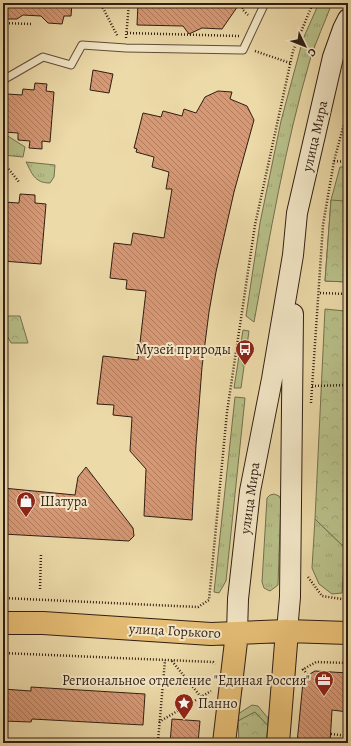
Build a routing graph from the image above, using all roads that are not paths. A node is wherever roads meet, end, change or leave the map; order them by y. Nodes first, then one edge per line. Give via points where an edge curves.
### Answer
1 (265, 3) edge
2 (348, 19) edge
3 (3, 80) edge
4 (293, 255) junction
5 (3, 623) edge
6 (287, 631) junction
7 (237, 633) junction
8 (348, 633) edge
9 (224, 743) edge
10 (278, 743) edge

1 - 3 lane via 243,50 82,45 70,65 43,57
2 - 4 main road, улица Мира via 333,57 297,213
4 - 6 main road, улица Мира via 290,597
4 - 7 main road, улица Мира via 250,491 238,599
5 - 7 main road, улица Горького via 211,634
6 - 7 main road, улица Горького
6 - 8 main road, улица Горького
6 - 10 main road, улица Мира
7 - 9 main road, улица Мира

